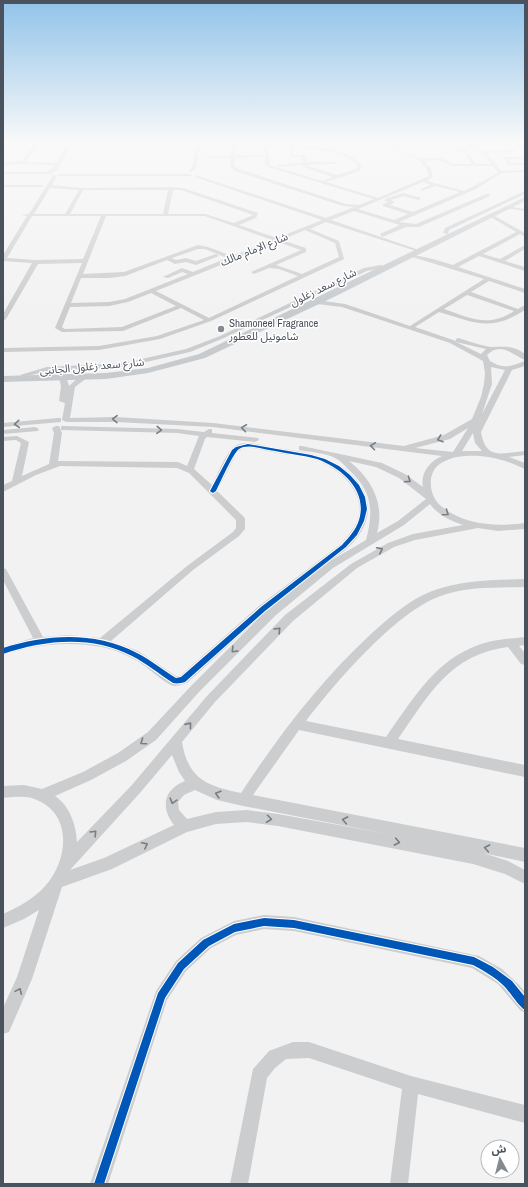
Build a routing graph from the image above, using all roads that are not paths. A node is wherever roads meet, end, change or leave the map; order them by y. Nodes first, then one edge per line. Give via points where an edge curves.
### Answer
1 (35, 197) edge
2 (41, 197) edge
3 (77, 197) edge
4 (169, 197) edge
5 (208, 197) edge
6 (266, 197) edge
7 (322, 197) edge
8 (373, 197) edge
9 (382, 197) edge
10 (394, 197) edge
11 (414, 197) edge
12 (451, 197) edge
13 (483, 197) edge
14 (517, 197) edge
15 (520, 197) edge
16 (501, 198) dead end
17 (378, 199) junction
18 (419, 199) dead end
19 (525, 199) edge
20 (517, 203) junction
21 (346, 204) junction
22 (507, 204) junction
23 (360, 206) junction
24 (352, 209) junction
25 (525, 209) edge
26 (201, 211) junction
27 (173, 212) dead end
28 (413, 214) junction
29 (23, 215) junction
30 (30, 215) junction
31 (67, 215) junction
32 (104, 215) junction
33 (165, 215) junction
34 (491, 215) junction
35 (230, 218) dead end
36 (330, 219) junction
37 (394, 222) junction
38 (234, 224) junction
39 (405, 225) junction
40 (306, 229) junction
41 (446, 233) junction
42 (523, 234) edge
43 (382, 235) junction
44 (10, 236) dead end
45 (277, 240) junction
46 (400, 243) junction
47 (525, 247) edge
48 (415, 251) junction
49 (479, 254) junction
50 (216, 256) dead end
51 (167, 258) junction
52 (232, 258) junction
53 (3, 259) edge
54 (85, 261) junction
55 (500, 261) junction
56 (36, 262) junction
57 (279, 265) junction
58 (384, 266) junction
59 (454, 267) junction
60 (525, 269) edge
61 (254, 272) dead end
62 (193, 274) junction
63 (79, 276) junction
64 (166, 277) dead end
65 (304, 277) junction
66 (488, 279) junction
67 (152, 291) junction
68 (525, 291) edge
69 (466, 292) junction
70 (333, 294) junction
71 (316, 302) junction
72 (67, 305) junction
73 (181, 306) junction
74 (522, 309) edge
75 (439, 310) junction
76 (3, 319) edge
77 (209, 320) junction
78 (274, 321) junction
79 (413, 326) junction
80 (525, 345) edge
81 (493, 349) junction
82 (511, 349) junction
83 (3, 350) edge
84 (486, 360) junction
85 (524, 361) edge
86 (509, 369) junction
87 (3, 375) edge
88 (24, 375) junction
89 (84, 377) junction
90 (63, 378) junction
91 (3, 379) edge
92 (69, 386) junction
93 (475, 421) junction
94 (205, 423) junction
95 (3, 425) edge
96 (61, 425) junction
97 (3, 432) edge
98 (201, 435) junction
99 (3, 440) edge
100 (395, 448) junction
101 (525, 453) edge
102 (336, 454) junction
103 (489, 454) junction
104 (454, 455) junction
105 (499, 456) junction
106 (53, 464) junction
107 (525, 466) edge
108 (190, 469) junction
109 (16, 482) junction
110 (3, 489) edge
111 (213, 490) junction
112 (430, 497) junction
113 (475, 526) junction
114 (523, 527) edge
115 (371, 540) junction
116 (3, 571) edge
117 (525, 583) edge
118 (40, 641) junction
119 (525, 641) edge
120 (510, 642) junction
121 (101, 643) junction
122 (3, 651) edge
123 (525, 661) edge
124 (296, 724) junction
125 (176, 742) junction
126 (389, 742) junction
127 (525, 770) edge
128 (195, 784) junction
129 (7, 789) edge
130 (43, 794) junction
131 (243, 800) junction
132 (185, 826) junction
133 (525, 855) edge
134 (67, 862) junction
135 (525, 877) edge
136 (56, 883) junction
137 (3, 921) edge
138 (525, 1005) edge
139 (3, 1026) edge
140 (411, 1084) junction
141 (525, 1114) edge
142 (99, 1184) edge
143 (239, 1184) edge
144 (399, 1184) edge

1 - 29 street
2 - 30 street
3 - 31 street
4 - 33 street
5 - 38 street via 256,214
6 - 36 street
7 - 21 street
8 - 17 street
9 - 17 street, شارع الإمام مالك
10 - 28 street via 387,200 392,202 385,205
11 - 18 street
12 - 28 street
13 - 39 street via 420,225
14 - 22 street
15 - 41 main road, شارع سعد زغلول
16 - 22 street
17 - 23 street, شارع الإمام مالك
19 - 20 main road, شارع سعد زغلول
20 - 22 main road, شارع سعد زغلول
20 - 25 street
21 - 23 street
21 - 24 street
22 - 25 street
22 - 34 main road, شارع سعد زغلول
22 - 41 street via 447,229
23 - 24 street, شارع الإمام مالك
24 - 36 street, شارع الإمام مالك
24 - 37 street
26 - 27 street
26 - 33 street
26 - 35 street
26 - 38 street
28 - 37 street
29 - 30 street
29 - 44 street
30 - 31 street
30 - 53 street
31 - 32 street
32 - 33 street
32 - 54 street
34 - 42 street
34 - 48 main road, شارع سعد زغلول
36 - 40 street, شارع الإمام مالك
36 - 43 street
36 - 46 street
37 - 39 street
38 - 45 street
39 - 43 street
40 - 45 street, شارع الإمام مالك
40 - 65 street via 337,242 342,257
41 - 48 main road, شارع سعد زغلول
42 - 49 street
43 - 46 street
45 - 52 street, شارع الإمام مالك
45 - 57 street via 304,250
46 - 48 street
47 - 55 street
48 - 58 main road, شارع سعد زغلول
48 - 59 street via 431,260
49 - 55 street
49 - 59 street
50 - 51 street via 196,263 186,260 175,262
51 - 52 street via 201,247
51 - 63 street via 120,275
52 - 62 street, شارع الإمام مالك
53 - 56 street
54 - 56 street
54 - 63 street
55 - 60 street
56 - 76 street
57 - 61 street
57 - 65 street
58 - 70 main road, شارع سعد زغلول
58 - 78 main road, شارع سعد زغلول
58 - 88 street, شارع سعد زغلول الجانبى via 366,269 222,337 182,353 124,365 47,369
59 - 66 street
62 - 64 street via 182,270
62 - 67 street, شارع الإمام مالك
63 - 72 street
65 - 77 street
66 - 68 street
66 - 69 street
67 - 72 street, شارع الإمام مالك via 115,304
67 - 73 street
69 - 74 street
69 - 75 street
70 - 71 main road, شارع سعد زغلول
70 - 79 street via 346,303
71 - 78 main road, شارع سعد زغلول
71 - 84 street via 343,305 452,342
72 - 73 street via 58,326 64,331 123,329
73 - 77 street
74 - 75 street via 501,321 491,322
75 - 79 street
77 - 83 street via 163,337 120,346
78 - 88 main road, شارع سعد زغلول via 199,353 165,362 126,370
78 - 89 main road, شارع سعد زغلول via 218,350 187,361 127,374
79 - 81 street
80 - 82 street
81 - 82 street
81 - 84 street via 485,353
82 - 85 street
84 - 86 street via 497,367
84 - 93 street via 490,383
85 - 86 street
86 - 103 street via 477,432 479,443
87 - 88 main road, شارع سعد زغلول
89 - 90 main road, شارع سعد زغلول
89 - 92 street
90 - 91 main road, شارع سعد زغلول
90 - 92 street
92 - 96 street
93 -> 100 street via 441,439
93 - 104 street via 468,437
94 -> 96 street via 146,420
94 - 98 street via 197,427
94 - 98 street via 210,428
100 -> 94 street
96 -> 95 street
96 - 97 street
96 -> 98 street
96 - 106 street
98 - 102 street via 277,443
98 - 108 street
99 - 109 street via 17,438 25,442
100 - 104 street
101 - 105 street
102 -> 112 street via 391,470
102 - 115 street via 351,466 372,493 376,508 376,524
103 - 104 street via 471,452
103 - 105 street
104 - 112 street via 432,466 427,475 426,485
105 - 107 street
106 - 108 street via 70,462 178,465
106 - 109 street
108 - 111 street
109 - 110 street
111 - 121 street via 241,519 240,529
111 - 121 street via 234,451 240,447 248,445 293,453 322,460 344,472 363,498 364,518 353,537 344,546 263,609 183,680 175,681 133,654
112 -> 113 street via 444,512
112 - 115 street via 401,523
113 - 114 street via 498,529
125 -> 113 street via 211,699 289,618 354,566 391,545 413,537
115 -> 130 street via 330,566 272,612 152,736 122,758
116 - 118 street
117 - 124 street via 471,585 445,591 418,603 367,644 331,680
118 - 121 street
118 - 122 street
119 - 120 street
120 - 123 street
120 - 126 street via 473,650 444,668
124 - 126 street
124 - 131 street via 268,760
125 - 128 street via 177,757 184,772
134 -> 125 street
126 - 127 street
131 -> 128 street via 217,794
128 -> 132 street via 185,786 176,792 172,801 171,812 176,820
129 - 130 street
130 - 134 street via 64,814 70,828 71,844
133 -> 131 street
132 -> 135 street via 216,818 247,816 278,820 473,857 508,868
136 -> 132 street via 107,864
134 - 136 street
136 - 137 street via 39,902 20,915
139 -> 136 street via 24,979
138 - 142 street via 513,987 495,971 474,962 294,924 264,922 234,928 206,943 186,961 161,996
140 - 141 street
140 - 143 street via 309,1050 295,1048 281,1052 269,1061 259,1075
140 - 144 street

